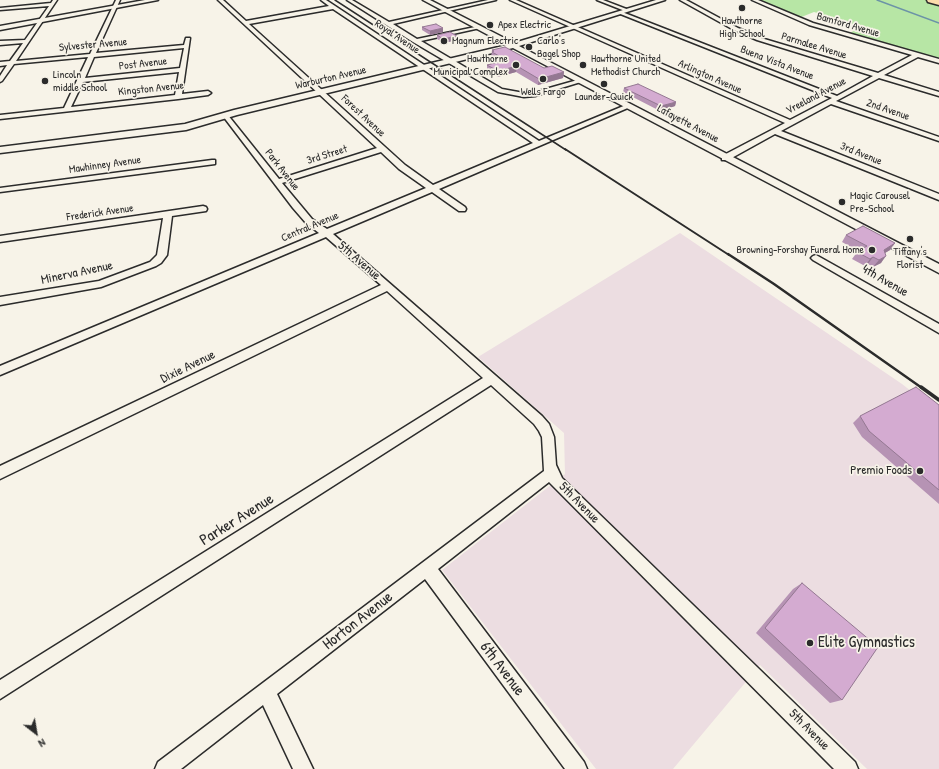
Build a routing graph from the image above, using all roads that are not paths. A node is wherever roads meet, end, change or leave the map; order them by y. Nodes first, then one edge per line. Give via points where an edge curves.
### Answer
1 (118, 0) edge
2 (155, 0) edge
3 (220, 0) edge
4 (323, 0) edge
5 (349, 0) edge
6 (426, 0) edge
7 (494, 0) edge
8 (512, 0) edge
9 (599, 0) edge
10 (662, 0) edge
11 (682, 0) edge
12 (754, 0) edge
13 (931, 0) edge
14 (54, 2) edge
15 (939, 3) edge
16 (115, 7) junction
17 (334, 7) junction
18 (0, 9) edge
19 (448, 12) junction
20 (623, 12) junction
21 (41, 20) junction
22 (245, 23) junction
23 (388, 24) junction
24 (478, 27) junction
25 (573, 27) junction
26 (0, 28) edge
27 (188, 38) dead end
28 (28, 41) junction
29 (416, 41) junction
30 (0, 43) edge
31 (513, 45) junction
32 (187, 46) junction
33 (92, 55) junction
34 (917, 55) junction
35 (451, 61) junction
36 (939, 61) edge
37 (12, 63) junction
38 (0, 64) edge
39 (424, 67) junction
40 (183, 70) junction
41 (878, 76) junction
42 (0, 80) edge
43 (81, 80) junction
44 (581, 81) junction
45 (321, 92) junction
46 (208, 93) dead end
47 (939, 94) edge
48 (178, 97) junction
49 (834, 100) junction
50 (628, 106) junction
51 (67, 109) junction
52 (225, 115) junction
53 (0, 117) edge
54 (790, 123) junction
55 (774, 131) junction
56 (939, 139) edge
57 (539, 144) junction
58 (383, 149) junction
59 (0, 150) edge
60 (725, 158) junction
61 (212, 162) dead end
62 (277, 182) junction
63 (432, 189) junction
64 (0, 190) edge
65 (939, 197) edge
66 (462, 209) dead end
67 (203, 210) dead end
68 (168, 215) junction
69 (326, 234) junction
70 (0, 240) edge
71 (816, 258) dead end
72 (939, 269) edge
73 (388, 286) junction
74 (0, 301) edge
75 (939, 329) edge
76 (0, 371) edge
77 (492, 379) junction
78 (551, 473) junction
79 (0, 474) edge
80 (427, 568) junction
81 (0, 690) edge
82 (266, 691) junction
83 (165, 769) edge
84 (304, 769) edge
85 (577, 769) edge
86 (848, 769) edge

1 - 16 street
2 - 16 street
3 - 22 street, Forest Avenue
4 - 17 street, Royal Avenue
5 - 23 street
6 - 19 street, Lafayette Avenue
7 - 19 street
8 - 25 street, Arlington Avenue
9 - 20 street, Buena Vista Avenue
10 - 20 street, Warburton Avenue
11 - 41 street, Parmalee Avenue via 750,35
12 - 34 street, Bamford Avenue via 811,24
13 - 15 main road
14 - 18 street
14 - 21 street
16 - 21 street
16 - 33 street
17 - 22 street
17 - 39 street, Royal Avenue
19 - 23 street
19 - 24 street, Lafayette Avenue
20 - 25 street, Warburton Avenue
20 - 49 street, Buena Vista Avenue
21 - 26 street
21 - 28 street
22 - 45 street, Forest Avenue
23 - 29 street
24 - 29 street
24 - 31 street, Lafayette Avenue
25 - 31 street, Warburton Avenue
25 - 54 street, Arlington Avenue
27 - 32 street
28 - 30 street
28 - 37 street
29 - 35 street
31 - 35 street, Warburton Avenue
31 - 44 street, Lafayette Avenue
32 - 33 street, Sylvester Avenue
32 - 40 street
33 - 37 street, Sylvester Avenue
33 - 43 street
34 - 36 street, Bamford Avenue
34 - 41 street, Vreeland Avenue
35 - 39 street, Warburton Avenue
35 - 44 street via 497,90 515,94 535,94
37 - 38 street, Sylvester Avenue
37 - 42 street
39 - 45 street, Warburton Avenue
39 - 57 street, Royal Avenue
40 - 43 street, Post Avenue
40 - 48 street
41 - 47 street, Parmalee Avenue
41 - 49 street, Vreeland Avenue
43 - 51 street
44 - 50 street, Lafayette Avenue
45 - 52 street, Warburton Avenue
45 - 58 street, Forest Avenue
46 - 48 street, Kingston Avenue
48 - 51 street, Kingston Avenue
49 - 54 street, Vreeland Avenue
49 - 56 street, 2nd Avenue
50 - 57 street, Central Avenue
50 - 60 street, Lafayette Avenue
51 - 53 street, Kingston Avenue
52 - 59 street, Warburton Avenue via 176,128
52 - 62 street, Park Avenue
54 - 55 street, Vreeland Avenue
55 - 60 street, Vreeland Avenue
55 - 65 street, 3rd Avenue
57 - 63 street, Central Avenue
58 - 62 street, 3rd Street
58 - 63 street, Forest Avenue
60 - 72 street, Lafayette Avenue
61 - 64 street, Mawhinney Avenue
62 - 69 street, Park Avenue via 303,215
63 - 66 street, Forest Avenue
63 - 69 street, Central Avenue
67 - 68 street, Frederick Avenue
68 - 70 street, Frederick Avenue
68 - 74 street, Minerva Avenue via 162,255 153,264 101,284
69 - 73 street, 5th Avenue
69 - 76 street, Central Avenue
71 - 75 street, 4th Avenue
73 - 77 street, 5th Avenue
73 - 79 street, Dixie Avenue
77 - 78 street, 5th Avenue via 531,413 544,428 548,437
77 - 81 street, Parker Avenue
78 - 80 street, Horton Avenue
78 - 86 street, 5th Avenue via 557,482
80 - 82 street, Horton Avenue
80 - 85 street, 6th Avenue
82 - 83 street, Horton Avenue
82 - 84 street

